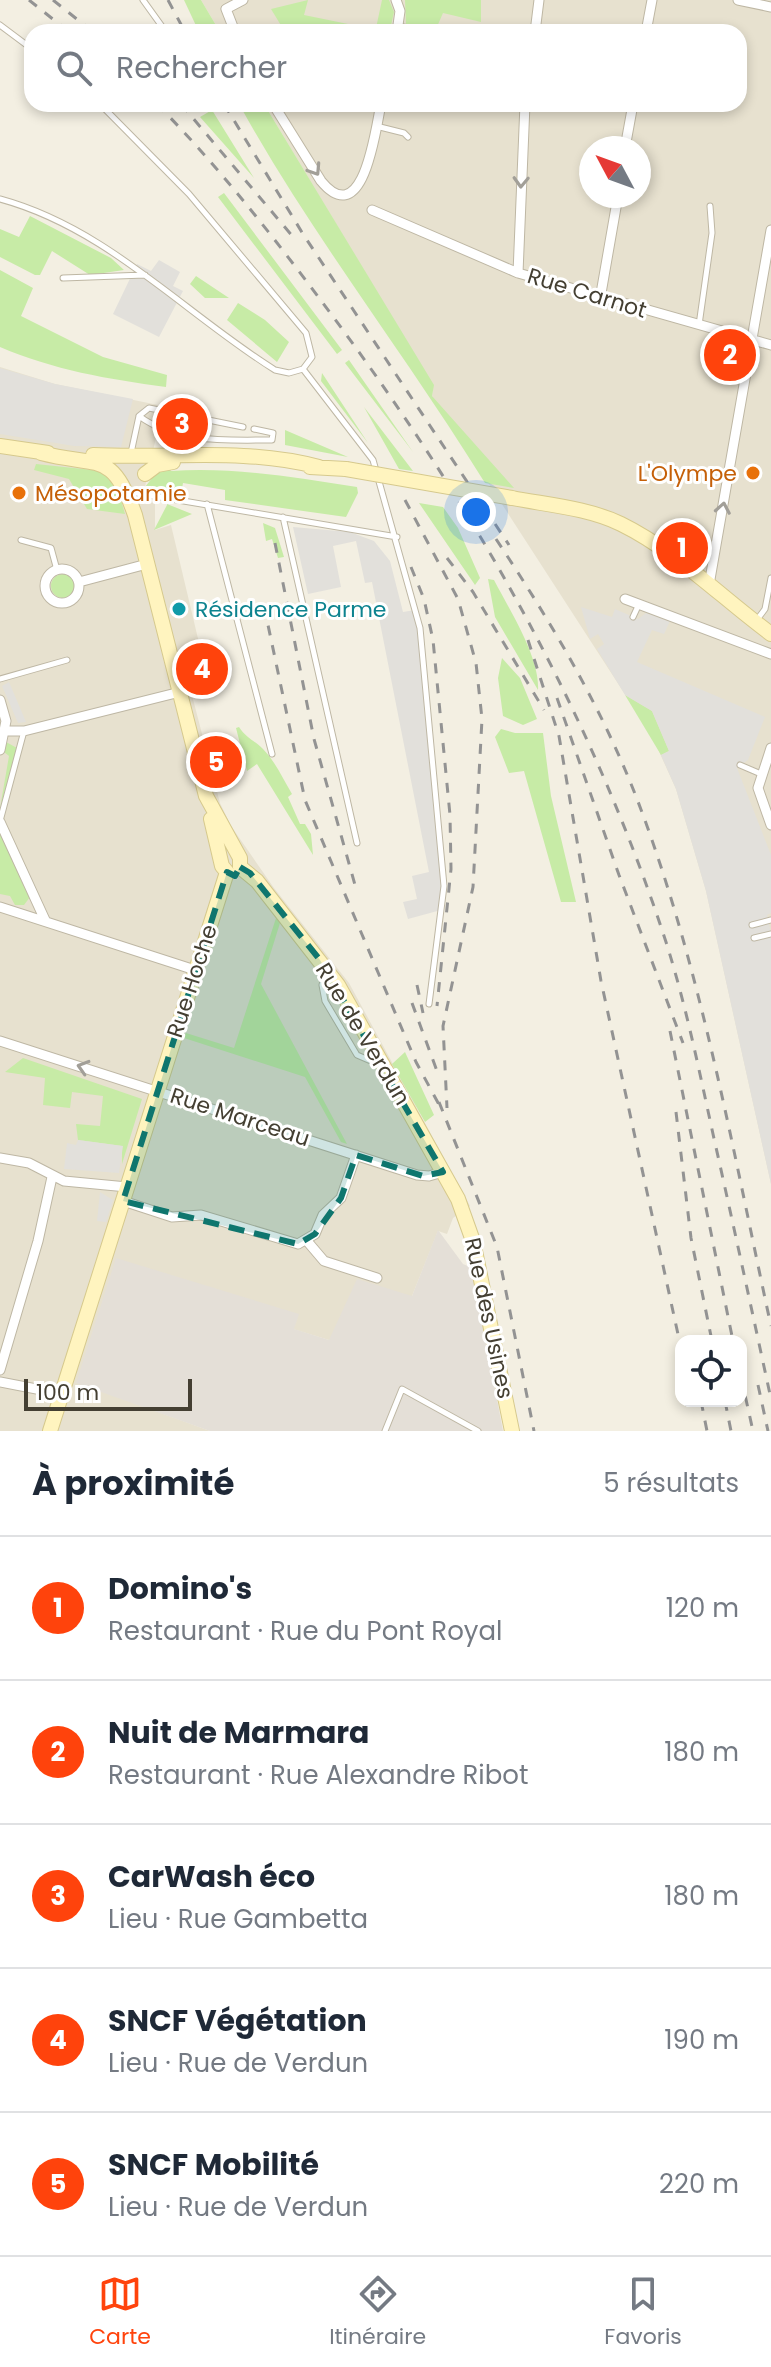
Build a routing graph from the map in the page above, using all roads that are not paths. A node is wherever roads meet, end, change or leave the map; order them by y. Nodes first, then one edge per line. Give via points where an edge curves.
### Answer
1 (143, 0) edge
2 (243, 0) edge
3 (396, 0) edge
4 (539, 0) edge
5 (652, 0) edge
6 (738, 0) edge
7 (771, 7) edge
8 (160, 24) edge
9 (232, 24) edge
10 (398, 24) edge
11 (536, 24) edge
12 (648, 24) edge
13 (0, 25) edge
14 (24, 43) edge
15 (108, 112) edge
16 (278, 112) edge
17 (379, 112) edge
18 (525, 112) edge
19 (632, 112) edge
20 (376, 126) junction
21 (627, 136) edge
22 (408, 137) dead end
23 (0, 199) edge
24 (710, 206) dead end
25 (616, 208) edge
26 (372, 210) dead end
27 (771, 230) edge
28 (518, 273) junction
29 (146, 275) junction
30 (63, 278) dead end
31 (600, 299) junction
32 (699, 326) junction
33 (752, 340) junction
34 (771, 345) edge
35 (303, 369) junction
36 (139, 416) junction
37 (243, 427) dead end
38 (254, 429) dead end
39 (0, 446) edge
40 (41, 453) junction
41 (131, 455) junction
42 (319, 467) junction
43 (119, 477) junction
44 (141, 482) junction
45 (207, 504) junction
46 (135, 515) junction
47 (283, 517) junction
48 (397, 537) junction
49 (21, 540) dead end
50 (147, 564) junction
51 (57, 570) junction
52 (771, 578) edge
53 (79, 582) junction
54 (709, 585) junction
55 (625, 599) dead end
56 (639, 604) junction
57 (633, 617) dead end
58 (751, 620) junction
59 (771, 634) edge
60 (742, 643) junction
61 (771, 654) edge
62 (67, 660) dead end
63 (0, 679) edge
64 (180, 692) junction
65 (0, 700) edge
66 (5, 731) junction
67 (24, 731) junction
68 (771, 748) edge
69 (0, 750) edge
70 (272, 754) dead end
71 (740, 765) dead end
72 (765, 773) edge
73 (769, 813) edge
74 (0, 822) edge
75 (771, 825) edge
76 (357, 843) dead end
77 (232, 864) junction
78 (0, 907) edge
79 (45, 920) junction
80 (771, 920) edge
81 (752, 925) dead end
82 (771, 934) edge
83 (754, 938) dead end
84 (195, 970) junction
85 (429, 1004) dead end
86 (0, 1041) edge
87 (157, 1090) junction
88 (356, 1155) junction
89 (0, 1158) edge
90 (443, 1172) junction
91 (52, 1177) junction
92 (125, 1194) junction
93 (307, 1241) junction
94 (377, 1278) dead end
95 (0, 1370) edge
96 (2, 1383) edge
97 (62, 1394) junction
98 (0, 1395) edge
99 (50, 1431) edge
100 (385, 1431) edge
101 (478, 1431) edge
102 (512, 1431) edge

1 - 8 lane
2 - 9 street via 226,9
3 - 10 street
4 - 11 street
5 - 12 street
6 - 7 street
13 - 14 lane
15 - 35 lane via 189,194 306,333 312,357
16 -> 20 street via 321,181 337,192 352,191 363,182
17 - 20 street
18 -> 28 street, Rue Carnot
19 - 21 street
20 - 22 lane
23 - 29 lane via 70,226
24 - 32 lane via 712,233
25 - 31 street
26 - 28 street
27 - 33 street
28 - 31 street, Rue Carnot
29 - 30 lane
29 - 35 lane via 275,370
31 - 32 street, Rue Carnot
32 - 33 street, Rue Carnot
33 - 34 street, Rue Carnot
54 -> 33 street
35 - 48 lane via 373,460
36 - 37 lane via 149,408
36 - 38 lane via 157,429 202,439 272,440 273,433
36 - 41 lane
39 - 40 main road
40 - 41 main road
40 - 43 main road via 102,463
41 - 42 main road via 244,454
41 - 43 main road via 117,465
41 - 44 main road via 145,463
42 - 44 main road via 178,462 157,465
42 - 54 main road, bridge via 585,512 621,524
43 - 44 main road via 131,484
43 - 46 main road, Rue de Verdun
44 - 45 lane
44 - 46 main road, Rue de Verdun
45 - 47 lane
45 - 70 lane
46 - 50 main road, Rue de Verdun
47 - 48 lane
47 - 76 lane
48 - 85 lane via 420,628 444,886
49 - 51 lane via 51,548
50 - 53 street
50 - 64 main road, Rue de Verdun
51 - 53 street via 71,571
51 - 53 street via 46,585 54,600 72,599
52 - 58 lane via 765,609
54 - 58 main road
55 - 56 street
56 - 57 lane
56 - 60 street
58 - 59 main road
58 - 60 street via 752,634
60 - 61 street
62 - 63 lane
64 - 67 street
64 - 77 main road, Rue de Verdun via 209,807
65 - 66 street
66 - 67 street
66 - 69 street
67 - 74 lane
68 - 72 street
71 - 72 lane
72 - 73 street via 758,788
73 - 75 street
74 - 79 street
77 - 84 main road, Rue Hoche
77 - 90 main road, Rue de Verdun via 257,881 327,969
78 - 79 street
79 - 84 street
80 - 81 lane
82 - 83 lane
84 - 87 main road, Rue Hoche
87 -> 86 street, Rue Marceau
87 - 88 street, Rue Marceau
87 - 92 main road, Rue Hoche
88 - 90 street, Rue Marceau via 423,1176
88 - 93 street via 341,1198
89 - 91 street via 29,1163
90 - 102 main road, Rue des Usines via 473,1241
91 - 92 street
91 - 95 street
92 - 93 street via 172,1217 201,1215 288,1243
92 - 97 main road, Rue Hoche
93 - 94 street via 324,1261
96 - 97 street
96 - 98 street
97 - 99 main road, Rue Hoche
100 - 101 lane via 402,1389

